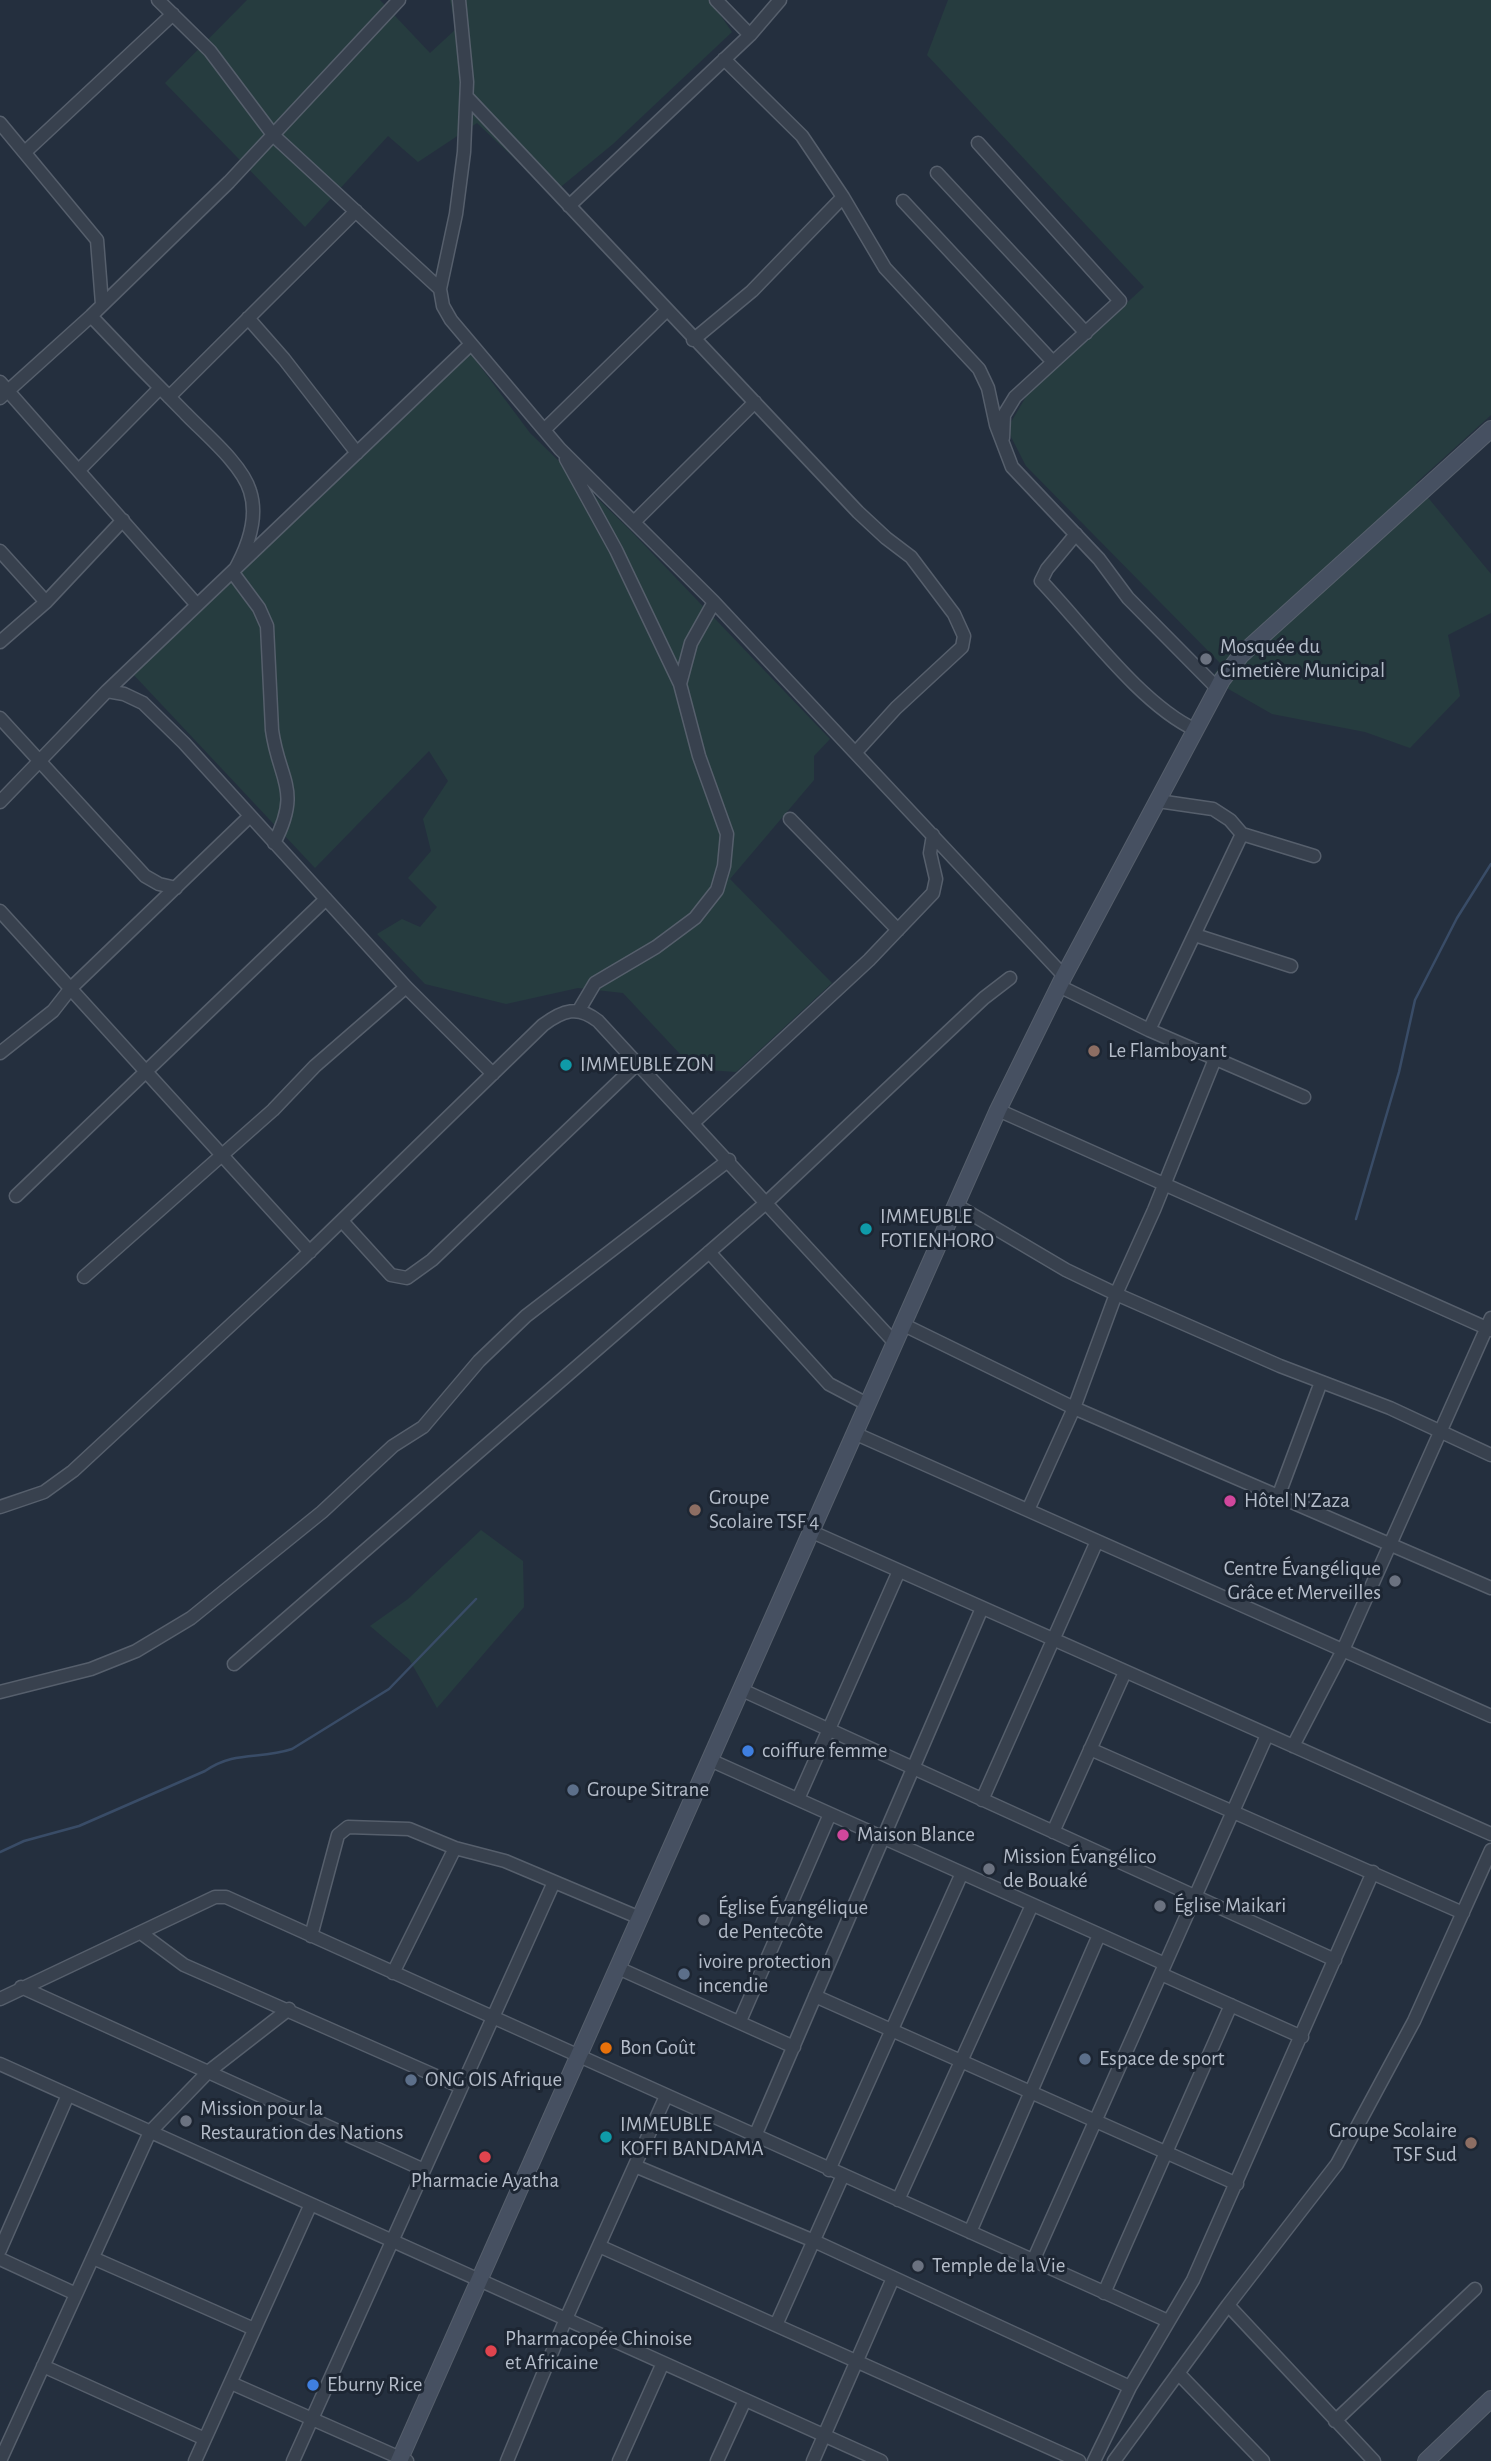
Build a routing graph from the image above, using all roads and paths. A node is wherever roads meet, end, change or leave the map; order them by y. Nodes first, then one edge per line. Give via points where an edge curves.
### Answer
1 (158, 0) edge
2 (458, 0) edge
3 (716, 0) edge
4 (780, 0) edge
5 (392, 3) edge
6 (173, 14) junction
7 (750, 35) junction
8 (724, 59) junction
9 (467, 97) junction
10 (0, 123) edge
11 (274, 135) junction
12 (978, 143) dead end
13 (25, 152) junction
14 (937, 173) dead end
15 (843, 197) junction
16 (903, 201) dead end
17 (569, 206) junction
18 (356, 211) junction
19 (440, 289) junction
20 (102, 304) junction
21 (666, 311) junction
22 (91, 316) junction
23 (248, 318) junction
24 (1086, 333) junction
25 (693, 340) junction
26 (471, 344) junction
27 (1052, 361) junction
28 (3, 390) edge
29 (164, 392) junction
30 (755, 401) junction
31 (544, 430) junction
32 (1489, 435) edge
33 (1003, 443) junction
34 (561, 449) junction
35 (357, 453) junction
36 (79, 470) junction
37 (123, 520) junction
38 (634, 522) junction
39 (1076, 534) junction
40 (0, 551) edge
41 (233, 573) junction
42 (46, 602) junction
43 (714, 602) junction
44 (197, 605) junction
45 (0, 642) edge
46 (680, 684) junction
47 (1218, 689) junction
48 (107, 691) junction
49 (0, 718) edge
50 (1196, 730) junction
51 (856, 752) junction
52 (42, 761) junction
53 (1158, 801) junction
54 (0, 802) edge
55 (250, 816) junction
56 (790, 819) dead end
57 (1242, 834) junction
58 (933, 835) junction
59 (274, 843) junction
60 (1314, 856) dead end
61 (176, 888) junction
62 (326, 899) junction
63 (0, 911) edge
64 (898, 930) junction
65 (1195, 936) junction
66 (1291, 965) dead end
67 (1010, 978) dead end
68 (1062, 981) junction
69 (406, 987) junction
70 (71, 988) junction
71 (579, 1010) junction
72 (1149, 1030) junction
73 (0, 1053) edge
74 (1215, 1059) junction
75 (637, 1064) junction
76 (148, 1071) junction
77 (493, 1074) junction
78 (1304, 1097) dead end
79 (998, 1110) junction
80 (694, 1123) junction
81 (220, 1155) junction
82 (730, 1160) junction
83 (1164, 1184) junction
84 (16, 1196) dead end
85 (768, 1202) junction
86 (956, 1205) junction
87 (342, 1221) junction
88 (310, 1252) junction
89 (709, 1252) junction
90 (84, 1277) dead end
91 (1116, 1294) junction
92 (902, 1324) junction
93 (1489, 1325) edge
94 (894, 1342) junction
95 (1321, 1382) junction
96 (867, 1404) junction
97 (1074, 1408) junction
98 (1440, 1432) junction
99 (854, 1433) junction
100 (1491, 1455) edge
101 (1278, 1497) junction
102 (0, 1507) edge
103 (1028, 1510) junction
104 (810, 1531) junction
105 (1097, 1541) junction
106 (1390, 1545) junction
107 (899, 1571) junction
108 (1491, 1588) edge
109 (982, 1608) junction
110 (1053, 1640) junction
111 (1343, 1650) junction
112 (234, 1664) dead end
113 (1125, 1672) junction
114 (742, 1690) junction
115 (0, 1692) edge
116 (1491, 1716) edge
117 (829, 1730) junction
118 (1267, 1735) junction
119 (1293, 1746) junction
120 (1090, 1749) junction
121 (710, 1760) junction
122 (913, 1768) junction
123 (798, 1799) junction
124 (982, 1800) junction
125 (1233, 1811) junction
126 (830, 1814) junction
127 (1054, 1832) junction
128 (1491, 1834) edge
129 (883, 1838) junction
130 (455, 1848) junction
131 (1491, 1850) edge
132 (1373, 1872) junction
133 (962, 1873) junction
134 (554, 1882) junction
135 (1195, 1896) junction
136 (1032, 1905) junction
137 (1463, 1913) junction
138 (640, 1918) junction
139 (141, 1933) junction
140 (1099, 1935) junction
141 (312, 1936) junction
142 (1335, 1960) junction
143 (618, 1968) junction
144 (1163, 1969) junction
145 (393, 1973) junction
146 (21, 1987) junction
147 (815, 1996) junction
148 (0, 1999) edge
149 (1231, 2005) junction
150 (289, 2009) junction
151 (492, 2018) junction
152 (740, 2021) junction
153 (891, 2031) junction
154 (1302, 2036) junction
155 (794, 2047) junction
156 (577, 2056) junction
157 (961, 2062) junction
158 (0, 2064) edge
159 (208, 2072) junction
160 (461, 2087) junction
161 (1030, 2093) junction
162 (68, 2095) junction
163 (666, 2096) junction
164 (1095, 2121) junction
165 (149, 2132) junction
166 (755, 2136) junction
167 (1166, 2153) junction
168 (635, 2166) junction
169 (829, 2169) junction
170 (424, 2170) junction
171 (843, 2175) junction
172 (1237, 2184) junction
173 (898, 2200) junction
174 (310, 2206) junction
175 (970, 2232) junction
176 (814, 2241) junction
177 (391, 2242) junction
178 (599, 2246) junction
179 (0, 2250) edge
180 (93, 2258) junction
181 (0, 2259) edge
182 (1033, 2261) junction
183 (893, 2278) junction
184 (478, 2281) junction
185 (1475, 2289) dead end
186 (1104, 2292) junction
187 (76, 2294) junction
188 (1228, 2305) junction
189 (565, 2321) junction
190 (1168, 2321) junction
191 (776, 2325) junction
192 (254, 2329) junction
193 (855, 2360) junction
194 (662, 2365) junction
195 (43, 2367) junction
196 (1178, 2373) junction
197 (231, 2383) junction
198 (1130, 2387) junction
199 (1491, 2399) edge
200 (745, 2400) junction
201 (312, 2418) junction
202 (1335, 2421) junction
203 (823, 2435) junction
204 (205, 2439) junction
205 (402, 2460) edge
206 (1116, 2460) edge
207 (0, 2461) edge
208 (195, 2461) edge
209 (293, 2461) edge
210 (507, 2461) edge
211 (619, 2461) edge
212 (717, 2461) edge
213 (813, 2461) edge
214 (881, 2461) edge
215 (1079, 2461) edge
216 (1094, 2461) edge
217 (1263, 2461) edge
218 (1374, 2461) edge
219 (1426, 2461) edge

1 - 6 street
2 - 9 street
3 - 7 street
4 - 7 street
5 - 11 street
6 - 11 street via 210,51
6 - 13 street
7 - 8 street
8 - 15 street via 802,136
8 - 17 street
9 - 17 street
9 - 19 street via 456,214
10 - 13 street
11 - 18 street
11 - 20 street
12 - 24 street via 1120,302
13 - 20 street via 97,240
14 - 24 street
15 - 25 street via 752,291
15 - 33 street via 885,268 979,369
16 - 27 street
17 - 21 street
18 - 19 street
18 - 23 street
19 - 26 street via 443,306
20 - 22 street
21 - 25 street
21 - 31 street
22 - 28 street
22 - 29 street
23 - 29 street
23 - 35 street
24 - 27 street
25 - 30 street
26 - 31 street
26 - 35 street
27 - 33 street via 1015,397 1004,415
28 - 36 street
29 - 36 street
29 - 41 street via 219,448 250,491 252,527
30 - 38 street
30 - 51 street via 876,530 911,557 954,614 964,636 954,658 896,708
31 - 34 street
32 - 47 street via 1241,655
33 - 39 street via 1012,467
34 - 38 street
34 - 46 street via 617,551
35 - 41 street
36 - 37 street
37 - 42 street
37 - 44 street
38 - 43 street
39 - 47 street via 1128,598
39 - 50 street via 1041,582 1118,666 1178,722
40 - 42 street
41 - 44 street
41 - 59 street via 267,626 272,730 289,803
42 - 45 street
43 - 46 street via 691,643
43 - 51 street
44 - 48 street
46 - 71 street via 727,834 717,890 695,918 595,983
47 - 50 street
48 - 52 street
48 - 55 street via 143,704
49 - 52 street
50 - 53 street
51 - 58 street
52 - 54 street
52 - 61 street via 145,876
53 - 57 street via 1213,809
53 - 68 street
55 - 59 street
55 - 61 street
56 - 64 street
57 - 60 street
57 - 65 street
58 - 64 street via 930,853 936,888
58 - 68 street
59 - 62 street
61 - 70 street
62 - 69 street
62 - 76 street
63 - 70 street
64 - 80 street
65 - 66 street
65 - 72 street
67 - 85 street
68 - 72 street
68 - 79 street
69 - 77 street
69 - 81 street
70 - 73 street via 53,1011
70 - 76 street
71 - 75 street via 598,1021
71 - 77 street via 549,1020
72 - 74 street
74 - 78 street
74 - 83 street
75 - 80 street
75 - 87 street via 407,1278 391,1275
76 - 81 street
76 - 84 street
77 - 87 street
79 - 83 street
79 - 86 street
80 - 82 street
81 - 88 street
81 - 90 street
82 - 85 street
82 - 115 street via 526,1316 478,1361 422,1427 393,1446 323,1512 191,1618 136,1651 91,1669
83 - 91 street
83 - 93 street
85 - 89 street
85 - 94 street
86 - 91 street
86 - 92 street
87 - 88 street
88 - 102 street via 73,1471 44,1492
89 - 96 street via 829,1384
89 - 112 street
91 - 95 street
91 - 97 street
92 - 94 street
92 - 97 street
93 - 98 street
94 - 96 street
95 - 98 street
95 - 101 street
96 - 99 street
97 - 101 street
97 - 103 street
98 - 100 street
98 - 106 street
99 - 103 street
99 - 104 street
101 - 106 street
103 - 105 street
104 - 107 street
104 - 114 street
105 - 110 street
105 - 111 street
106 - 108 street
106 - 111 street
107 - 109 street
107 - 117 street
109 - 110 street
109 - 122 street
110 - 113 street
110 - 124 street
111 - 116 street
111 - 119 street
113 - 118 street
113 - 120 street
114 - 117 street
114 - 121 street
117 - 122 street
117 - 123 street
118 - 119 street
118 - 125 street
119 - 128 street
120 - 125 street
120 - 127 street
121 - 123 street
121 - 138 street
122 - 124 street
122 - 129 street
123 - 126 street
124 - 127 street
125 - 132 street
125 - 135 street
126 - 129 street
126 - 152 street
127 - 135 street
129 - 133 street
129 - 147 street
130 - 134 street via 505,1861
130 - 141 street via 396,1827 342,1830
130 - 145 street
131 - 137 street
132 - 137 street
132 - 142 street
133 - 136 street
133 - 153 street
134 - 138 street
134 - 151 street
135 - 142 street
135 - 144 street
136 - 140 street
136 - 157 street
137 - 188 street via 1414,2021 1337,2164
138 - 143 street
139 - 141 street via 220,1896
139 - 146 street
139 - 150 street via 184,1965
140 - 144 street
140 - 161 street
141 - 145 street
142 - 154 street
143 - 152 street
143 - 156 street
144 - 149 street
144 - 164 street
145 - 151 street
146 - 148 street
146 - 159 street
147 - 153 street
147 - 155 street
149 - 154 street
149 - 167 street
150 - 159 street
150 - 160 street
151 - 156 street
151 - 160 street
152 - 155 street
153 - 157 street
153 - 169 street
154 - 172 street
155 - 166 street
156 - 163 street
156 - 184 street
157 - 161 street
157 - 173 street
158 - 162 street
159 - 165 street
159 - 170 street
160 - 170 street
161 - 164 street
161 - 175 street
162 - 165 street
162 - 179 street
163 - 166 street
163 - 168 street
164 - 167 street
164 - 182 street
165 - 174 street
165 - 180 street
166 - 169 street
167 - 172 street
167 - 186 street
168 - 176 street
168 - 178 street
169 - 171 street
170 - 177 street
171 - 173 street
171 - 176 street
172 - 190 street via 1193,2280
173 - 175 street
174 - 177 street
174 - 192 street
175 - 182 street
176 - 183 street
176 - 191 street
177 - 184 street
177 - 201 street
178 - 189 street
178 - 191 street
180 - 187 street
180 - 192 street
181 - 187 street
182 - 186 street
183 - 193 street
183 - 198 street
184 - 189 street
184 - 205 street
185 - 202 street
186 - 190 street
187 - 195 street
188 - 196 street
188 - 202 street
189 - 194 street
189 - 210 street
190 - 198 street
191 - 193 street
192 - 197 street
193 - 203 street
193 - 215 street
194 - 200 street
194 - 211 street
195 - 204 street
195 - 207 street
196 - 206 street
196 - 217 street
197 - 201 street
197 - 204 street
198 - 216 street
199 - 219 street
200 - 203 street
200 - 212 street
201 - 205 street
201 - 209 street
202 - 218 street
203 - 213 street
203 - 214 street
204 - 208 street

